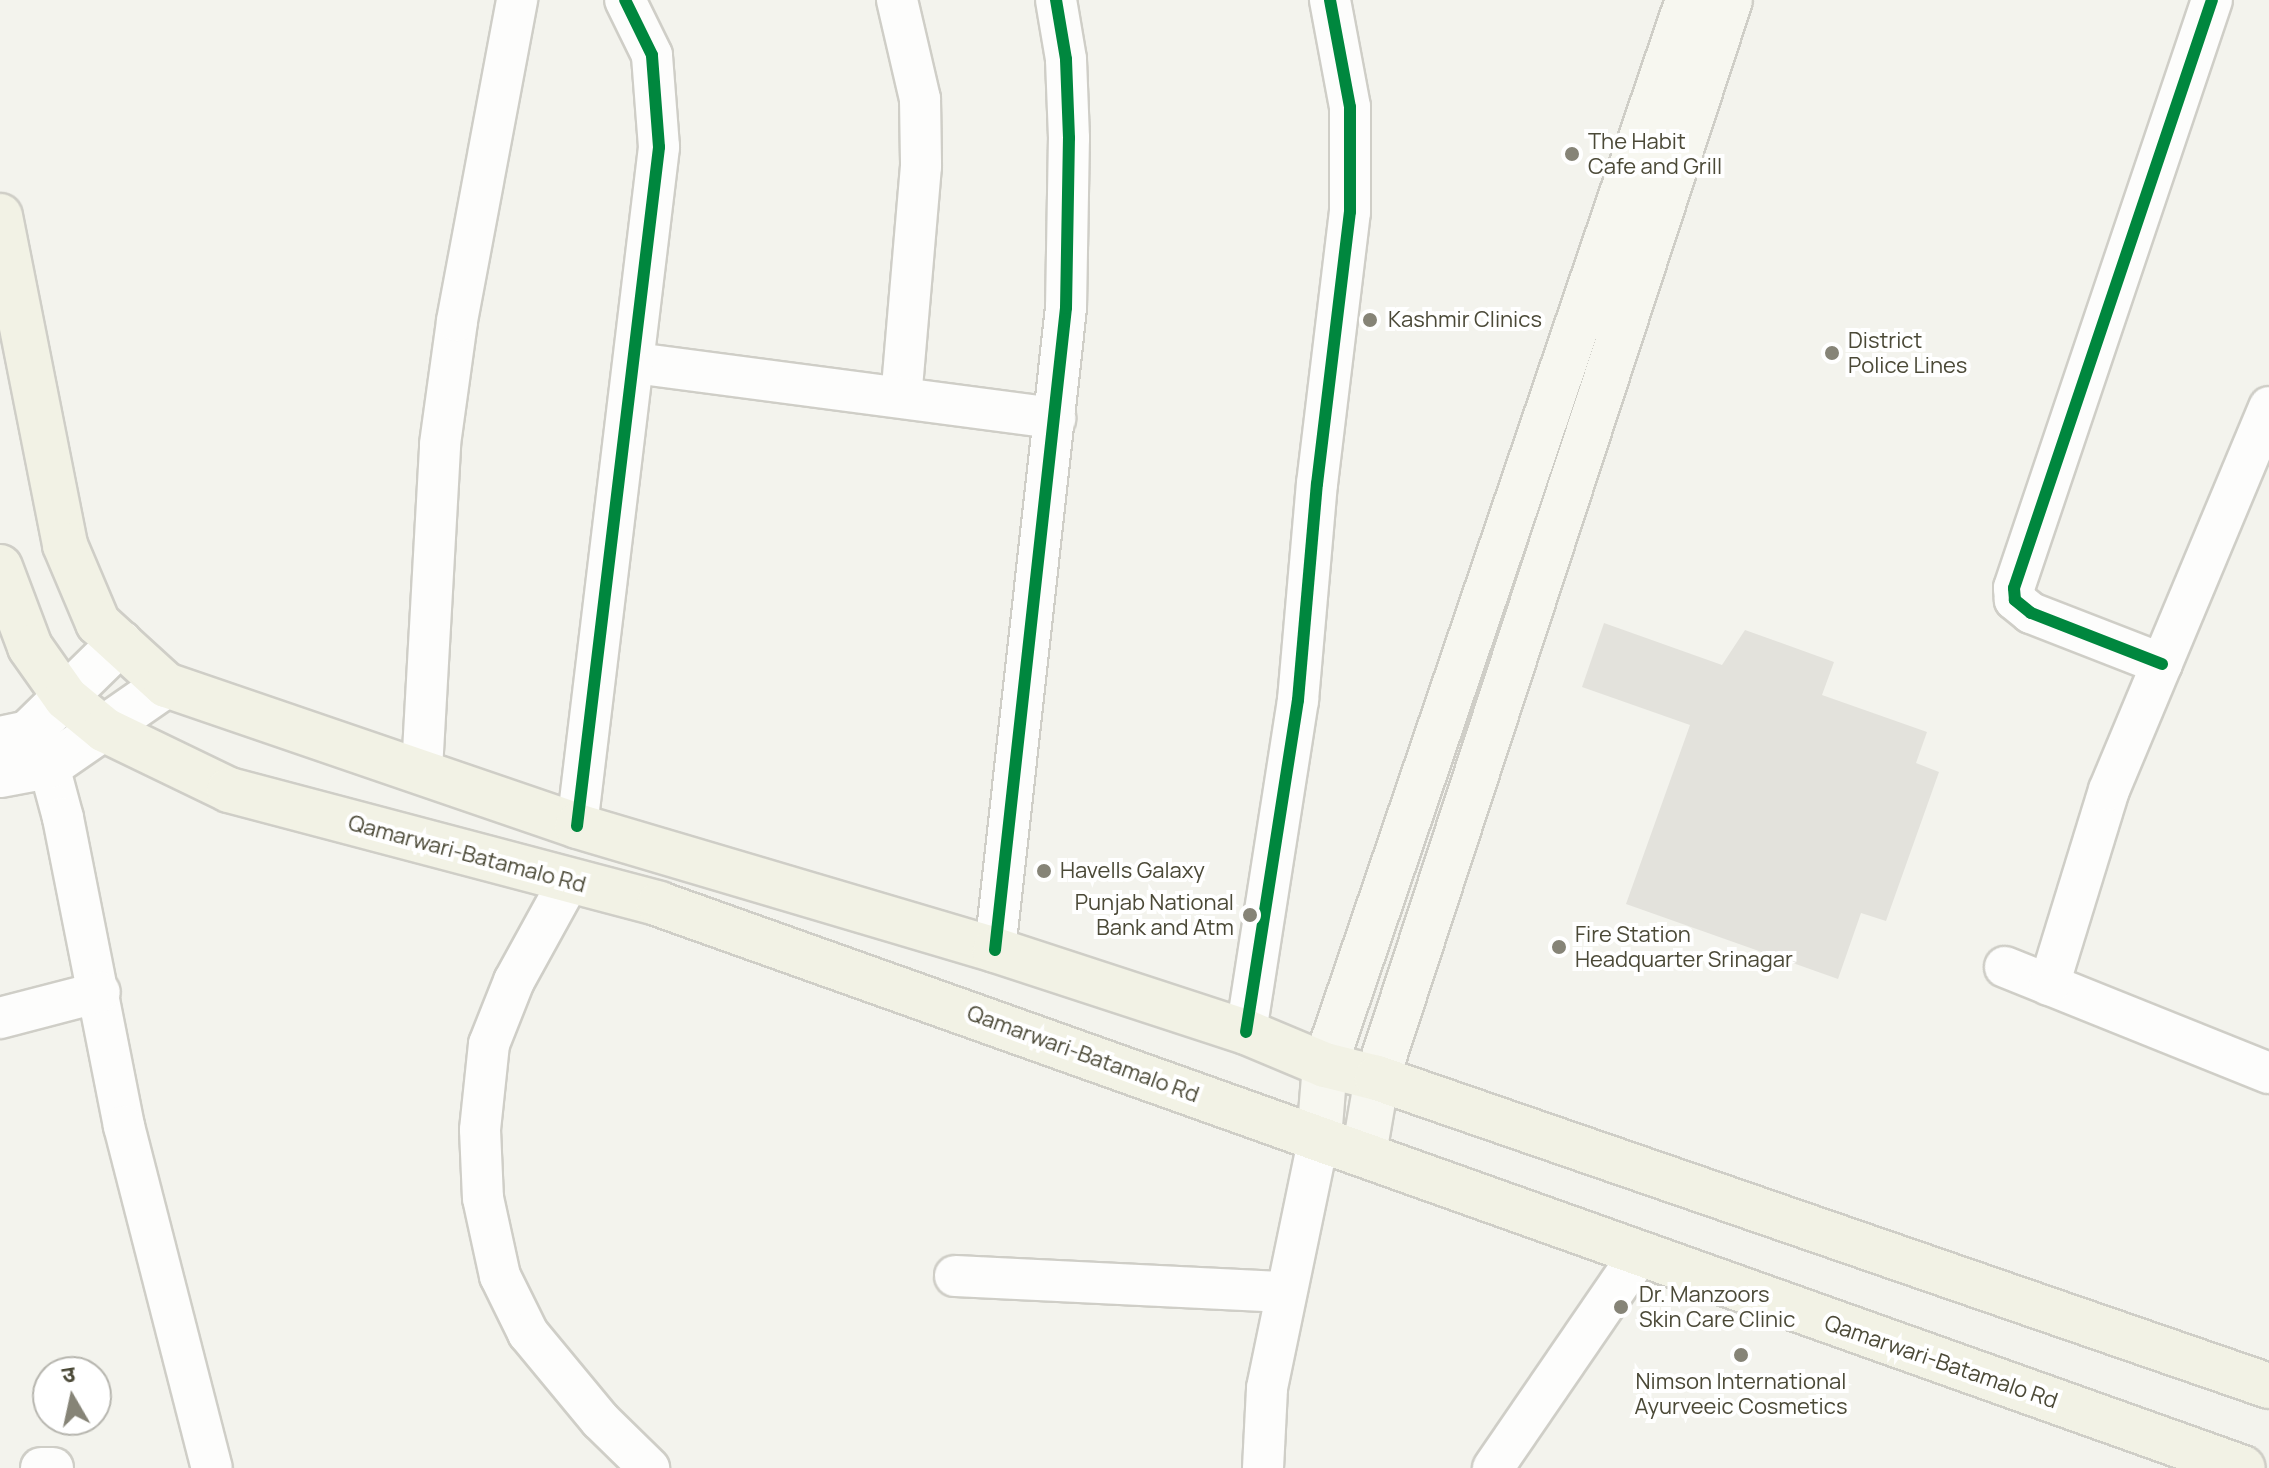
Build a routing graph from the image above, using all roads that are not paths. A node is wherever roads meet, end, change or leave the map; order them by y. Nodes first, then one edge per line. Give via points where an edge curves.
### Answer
1 (517, 0) edge
2 (625, 0) edge
3 (897, 0) edge
4 (1056, 0) edge
5 (1330, 0) edge
6 (1688, 0) edge
7 (1730, 0) edge
8 (2212, 0) edge
9 (0, 216) edge
10 (635, 363) junction
11 (901, 397) junction
12 (2269, 407) edge
13 (1055, 418) junction
14 (0, 567) edge
15 (120, 643) junction
16 (2162, 664) junction
17 (166, 685) junction
18 (66, 698) junction
19 (105, 730) junction
20 (26, 746) edge
21 (428, 771) junction
22 (0, 775) edge
23 (577, 826) junction
24 (569, 881) junction
25 (995, 950) junction
26 (2005, 967) dead end
27 (2049, 985) junction
28 (100, 992) junction
29 (0, 1018) edge
30 (1246, 1032) junction
31 (1325, 1065) junction
32 (2269, 1073) edge
33 (1377, 1078) junction
34 (1319, 1138) junction
35 (1364, 1153) junction
36 (1638, 1256) junction
37 (955, 1276) dead end
38 (1286, 1292) junction
39 (2269, 1386) edge
40 (41, 1468) edge
41 (53, 1468) edge
42 (212, 1468) edge
43 (649, 1468) edge
44 (1263, 1468) edge
45 (1493, 1468) edge
46 (2243, 1468) edge

1 - 21 street via 457,321 440,444
2 - 10 street via 652,55 659,99 659,147
3 - 11 street via 920,99 921,166
4 - 13 street via 1066,59 1069,138 1066,308
5 - 30 street via 1350,107 1350,212 1298,700
6 - 31 main road
7 - 33 main road
8 - 16 street via 2014,588 2021,608
9 - 15 main road via 65,545 98,623
10 - 11 street
10 - 23 street
11 - 13 street
12 - 16 street
13 - 25 street
14 - 18 main road, Qamarwari-Batamalo Rd via 30,647
15 - 17 main road
15 - 18 street
16 - 27 street via 2109,790
17 - 19 street
17 - 21 main road
18 - 19 main road, Qamarwari-Batamalo Rd
18 - 20 street
19 - 20 street
19 - 24 main road, Qamarwari-Batamalo Rd via 229,790
20 - 22 street
20 - 28 street
21 - 23 main road
23 - 25 main road
24 - 34 main road, Qamarwari-Batamalo Rd via 675,909
24 - 43 street via 514,981 489,1044 480,1130 483,1198 500,1276 528,1333 600,1420
25 - 30 main road
26 - 27 street
27 - 32 street
28 - 29 street
28 - 42 street via 124,1126
30 - 31 main road
31 - 33 main road
31 - 34 main road
33 - 35 main road
33 - 39 main road
34 - 35 main road, Qamarwari-Batamalo Rd
34 - 38 street
35 - 36 main road, Qamarwari-Batamalo Rd
36 - 45 street
36 - 46 main road, Qamarwari-Batamalo Rd
37 - 38 street
38 - 44 street via 1267,1388
40 - 41 street

